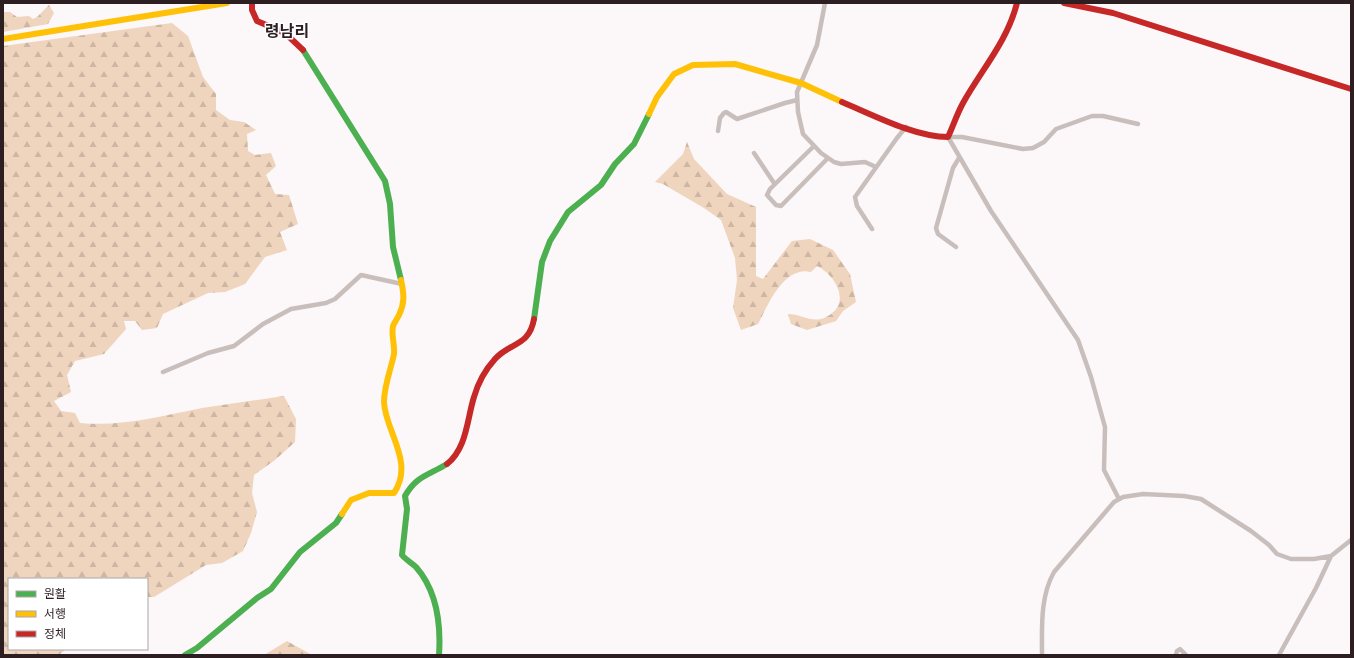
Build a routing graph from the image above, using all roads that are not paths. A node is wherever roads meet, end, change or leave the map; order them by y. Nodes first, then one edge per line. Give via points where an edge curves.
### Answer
1 (227, 3) edge
2 (252, 3) edge
3 (825, 3) edge
4 (1017, 3) edge
5 (1064, 3) edge
6 (3, 39) edge
7 (801, 83) junction
8 (1351, 89) edge
9 (797, 100) junction
10 (1138, 124) dead end
11 (906, 127) junction
12 (718, 131) dead end
13 (948, 137) junction
14 (814, 146) junction
15 (754, 153) dead end
16 (828, 158) junction
17 (959, 158) junction
18 (876, 167) junction
19 (774, 183) junction
20 (872, 229) dead end
21 (956, 247) dead end
22 (402, 284) junction
23 (163, 372) dead end
24 (1119, 499) junction
25 (1351, 540) edge
26 (1331, 556) junction
27 (185, 655) edge
28 (439, 655) edge
29 (1042, 655) edge
30 (1176, 655) edge
31 (1186, 655) edge
32 (1279, 655) edge

1 - 6 street
2 - 22 street via 257,21 283,31 294,39 306,54 385,181 390,204 393,247
3 - 7 street via 817,45
4 - 13 street via 1002,40 962,105
5 - 8 street via 1113,13
7 - 9 street
7 - 11 street
7 - 28 street via 734,64 693,65 674,74 662,90 634,144 615,164 601,185 576,204 562,221 550,241 542,262 529,336 500,354 480,381 463,440 455,457 412,484 405,496 407,509 402,555 417,568 432,597 440,623
9 - 12 street via 737,119 724,112 720,118
9 - 14 street via 803,134
10 - 13 street via 1092,116 1056,129 1044,142 1033,148 1023,149 962,137
11 - 13 street via 934,137
11 - 18 street
13 - 17 street
14 - 16 street
14 - 19 street
15 - 19 street
16 - 18 street via 841,164 865,162
16 - 19 street via 781,206 776,205 767,195
17 - 21 street via 953,168 936,228 938,234
17 - 24 street via 1019,254 1078,340 1105,427 1104,470
18 - 20 street via 855,197 857,206
22 - 23 street via 361,276 335,299 291,309 264,324 234,346
22 - 27 street via 404,305 394,326 394,352 384,400 385,411 398,444 401,468 398,487 394,493 368,493 351,500 336,523 300,552 271,589
24 - 26 street via 1143,494 1184,496 1201,500 1269,544 1277,554 1291,560
24 - 29 street via 1054,572 1047,585 1042,624
25 - 26 street
26 - 32 street
30 - 31 street via 1180,649

